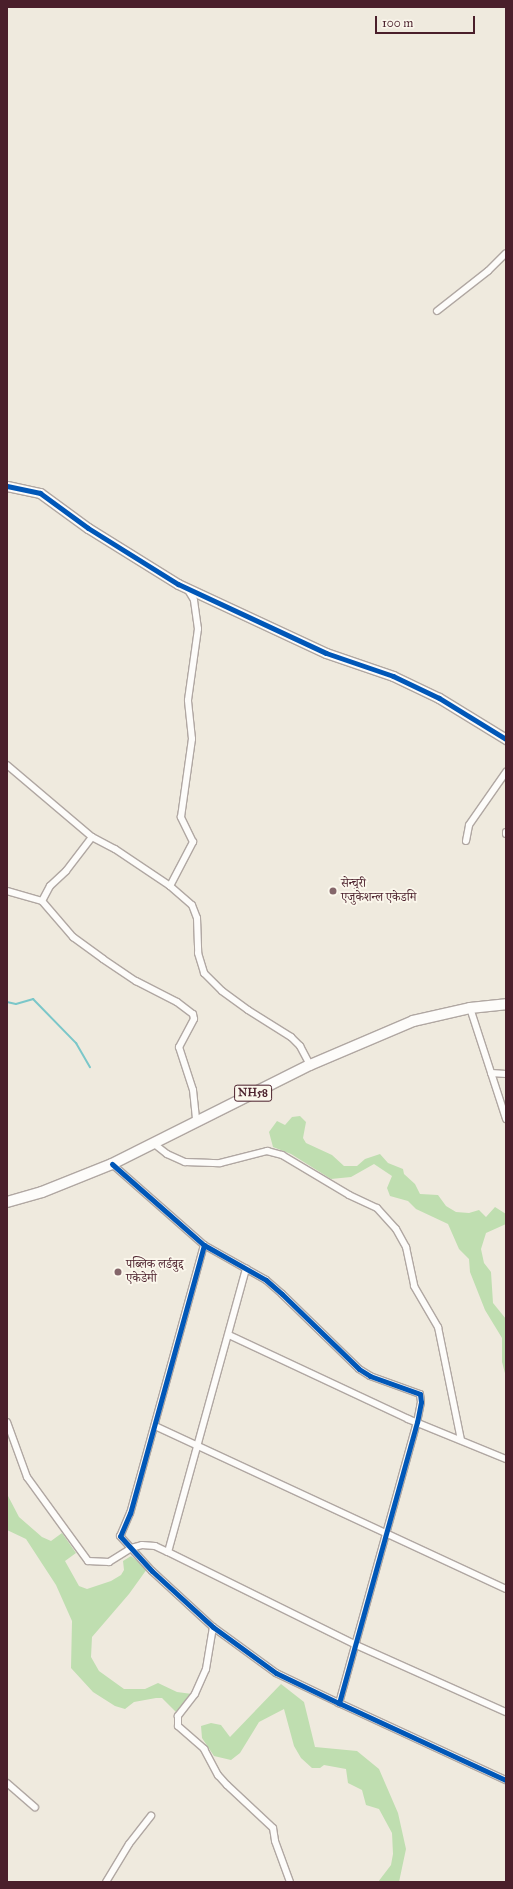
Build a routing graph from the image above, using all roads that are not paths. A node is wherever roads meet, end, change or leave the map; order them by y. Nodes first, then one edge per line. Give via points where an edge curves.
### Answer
1 (506, 253) edge
2 (437, 311) dead end
3 (7, 486) edge
4 (187, 588) junction
5 (506, 739) edge
6 (7, 765) edge
7 (506, 772) edge
8 (92, 837) junction
9 (466, 841) dead end
10 (170, 886) junction
11 (7, 891) edge
12 (42, 901) junction
13 (506, 1004) edge
14 (470, 1008) junction
15 (310, 1065) junction
16 (491, 1073) junction
17 (506, 1074) edge
18 (506, 1119) edge
19 (196, 1120) junction
20 (153, 1143) junction
21 (112, 1164) junction
22 (7, 1202) edge
23 (204, 1244) junction
24 (246, 1269) junction
25 (229, 1335) junction
26 (7, 1422) edge
27 (417, 1422) junction
28 (155, 1426) junction
29 (461, 1440) junction
30 (199, 1446) junction
31 (506, 1459) edge
32 (386, 1533) junction
33 (131, 1548) junction
34 (168, 1552) junction
35 (506, 1589) edge
36 (213, 1628) junction
37 (356, 1645) junction
38 (340, 1703) junction
39 (506, 1712) edge
40 (506, 1780) edge
41 (7, 1783) edge
42 (35, 1807) dead end
43 (151, 1816) dead end
44 (106, 1882) edge
45 (290, 1882) edge

1 - 2 street via 488,271
3 - 4 street via 40,493 88,528
4 - 5 street via 326,653 393,676 439,698
4 - 10 street via 194,600 198,629 188,700 192,738 181,817 193,842
6 - 8 street
7 - 9 street via 469,825
8 - 10 street via 115,849
8 - 12 street via 66,871 50,886
10 - 15 street via 192,905 197,918 198,953 204,973 227,994 291,1036 300,1046
11 - 12 street
12 - 19 street via 74,937 102,959 193,1014 194,1019 179,1047 193,1090
13 - 14 main road, NH58
14 - 15 main road, NH58 via 413,1021
14 - 16 street
15 - 19 main road, NH58
16 - 17 street
16 - 18 street
19 - 20 main road, NH58
20 - 21 main road, NH58
20 - 29 street via 167,1154 185,1162 220,1163 267,1151 282,1154 348,1195 377,1208 396,1229 406,1247 414,1286 438,1327
21 - 22 main road, NH58 via 42,1192
21 - 23 street
23 - 24 street
23 - 28 street
24 - 25 street
24 - 27 street via 282,1294 359,1369 370,1376 420,1394
25 - 27 street
25 - 30 street
26 - 33 street via 27,1477 88,1561 110,1562
27 - 29 street
27 - 32 street
28 - 30 street
28 - 33 street via 130,1513 120,1533
29 - 31 street
30 - 32 street
30 - 34 street
32 - 35 street
32 - 37 street
33 - 34 street via 142,1545 155,1546
33 - 36 street
34 - 37 street
36 - 38 street via 276,1673
36 - 45 street via 206,1669 195,1694 178,1716 178,1726 204,1749 218,1775 227,1785 273,1828
37 - 38 street
37 - 39 street
38 - 40 street
41 - 42 street
43 - 44 street via 129,1844

